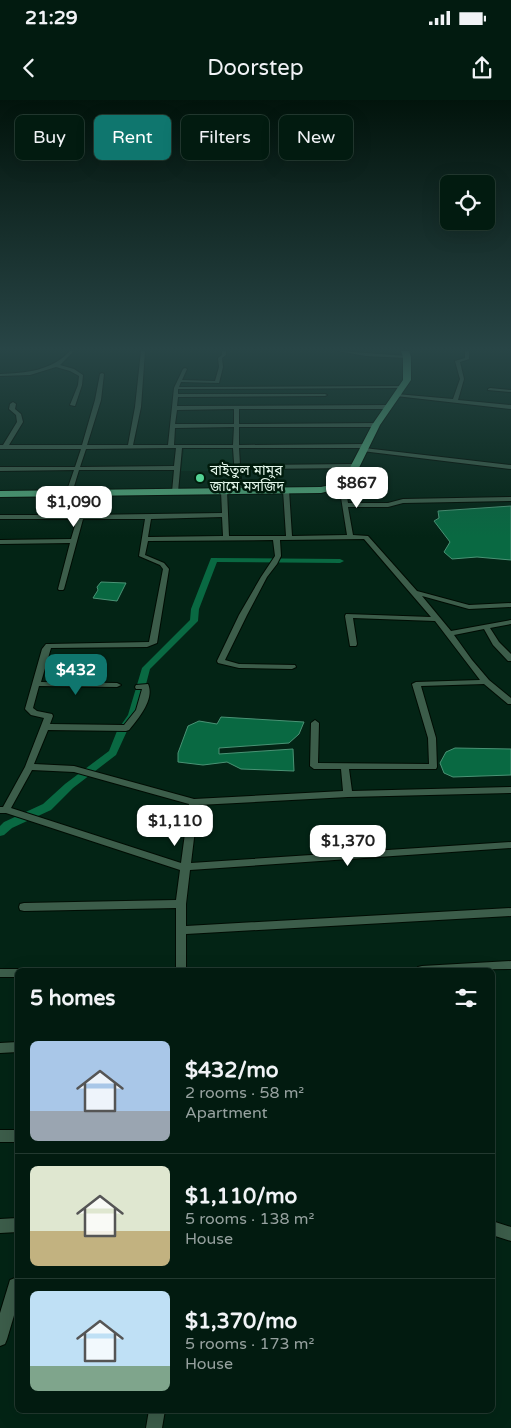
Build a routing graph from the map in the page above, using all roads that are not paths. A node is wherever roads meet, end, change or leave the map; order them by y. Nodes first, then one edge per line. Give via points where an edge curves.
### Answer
1 (17, 413) edge
2 (94, 413) edge
3 (137, 413) edge
4 (173, 413) edge
5 (237, 413) edge
6 (384, 413) edge
7 (376, 425) junction
8 (172, 426) junction
9 (237, 426) junction
10 (171, 446) junction
11 (179, 446) junction
12 (236, 446) junction
13 (2, 447) edge
14 (84, 447) junction
15 (130, 447) junction
16 (365, 448) junction
17 (356, 466) junction
18 (237, 467) junction
19 (511, 467) edge
20 (78, 468) junction
21 (176, 468) junction
22 (0, 469) edge
23 (342, 486) junction
24 (286, 490) junction
25 (239, 491) junction
26 (175, 492) junction
27 (224, 492) junction
28 (69, 493) junction
29 (87, 493) junction
30 (0, 494) edge
31 (511, 499) edge
32 (345, 505) junction
33 (225, 516) junction
34 (0, 517) edge
35 (81, 517) junction
36 (148, 517) junction
37 (350, 536) junction
38 (276, 537) junction
39 (289, 537) junction
40 (145, 538) junction
41 (226, 538) junction
42 (0, 542) edge
43 (75, 542) junction
44 (278, 556) joint
45 (61, 589) dead end
46 (415, 592) junction
47 (511, 605) edge
48 (437, 619) junction
49 (511, 622) edge
50 (486, 627) junction
51 (449, 634) junction
52 (352, 644) dead end
53 (511, 660) edge
54 (292, 667) dead end
55 (486, 682) junction
56 (36, 684) junction
57 (117, 684) dead end
58 (142, 686) dead end
59 (511, 702) edge
60 (316, 723) dead end
61 (46, 727) junction
62 (29, 767) junction
63 (345, 767) junction
64 (511, 790) edge
65 (348, 794) junction
66 (194, 802) junction
67 (4, 810) edge
68 (511, 845) edge
69 (184, 867) junction
70 (181, 904) junction
71 (24, 907) dead end
72 (511, 912) edge
73 (180, 930) junction
74 (511, 964) edge
75 (181, 968) edge
76 (465, 968) edge
77 (0, 973) edge
78 (15, 973) edge
79 (15, 1047) edge
80 (0, 1048) edge
81 (0, 1136) edge
82 (15, 1136) edge
83 (15, 1225) edge
84 (0, 1226) edge
85 (495, 1229) edge
86 (511, 1234) edge
87 (15, 1288) edge
88 (0, 1339) edge
89 (156, 1413) edge
90 (154, 1428) edge

1 - 13 street via 20,422
2 - 14 street
3 - 15 street
4 - 8 street
5 - 9 street
6 - 7 main road
7 - 9 street
7 - 16 main road
8 - 9 street
8 - 10 street
9 - 12 street
10 - 11 street
10 - 15 street
11 - 12 street
11 - 21 street
12 - 16 street
12 - 18 street
13 - 14 street
14 - 15 street
14 - 20 street
16 - 17 main road
16 - 19 street
17 - 18 street
17 - 23 main road
18 - 25 street
20 - 21 street
20 - 22 street
20 - 28 street
21 - 26 street
23 - 24 main road
23 - 32 street
24 - 25 main road
24 - 39 street
25 - 27 main road
26 - 27 main road
26 - 29 main road
27 - 33 street
28 - 29 main road
28 - 30 main road
29 - 35 street
31 - 32 street
32 - 37 street
33 - 36 street
33 - 41 street
34 - 35 street
35 - 36 street
35 - 43 street
36 - 40 street
37 - 39 street
37 - 46 street via 366,537
38 - 39 street
38 - 41 street
38 - 44 street
40 - 41 street
40 - 56 street via 142,556 166,569 153,643 50,646 46,649
42 - 43 street
43 - 45 street
44 - 54 street via 243,615 221,661 239,666
46 - 47 street via 469,607
46 - 48 street
48 - 51 street
48 - 52 street via 349,616
49 - 50 street
50 - 51 street
50 - 53 street
51 - 55 street
55 - 59 street
55 - 63 street via 416,684 432,738 433,767
56 - 57 street
56 - 61 street via 29,709 50,716
58 - 61 street via 146,689 140,711 123,728
60 - 63 street via 314,766
61 - 62 street
62 - 66 street via 74,770
62 - 67 street
63 - 65 street
64 - 65 street
65 - 66 street
66 - 69 street
67 - 69 street
68 - 69 street
69 - 70 street
70 - 71 street
70 - 73 street
72 - 73 street
73 - 75 street
74 - 76 street
77 - 78 street
79 - 80 street
81 - 82 street
83 - 84 street
85 - 86 street
87 - 88 street
89 - 90 street

